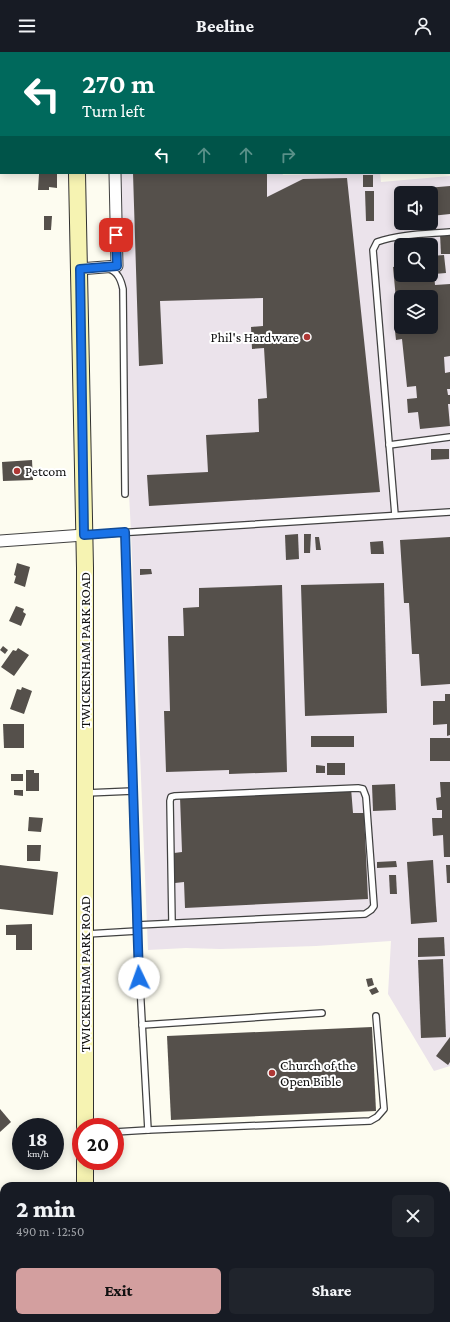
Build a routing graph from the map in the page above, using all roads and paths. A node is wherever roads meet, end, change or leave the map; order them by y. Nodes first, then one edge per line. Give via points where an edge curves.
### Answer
1 (77, 174) edge
2 (115, 174) edge
3 (450, 232) edge
4 (105, 267) junction
5 (80, 269) junction
6 (450, 437) edge
7 (389, 445) junction
8 (125, 494) dead end
9 (450, 512) edge
10 (395, 516) junction
11 (125, 532) junction
12 (84, 535) junction
13 (0, 541) edge
14 (133, 791) junction
15 (85, 793) junction
16 (172, 923) junction
17 (137, 928) junction
18 (85, 935) junction
19 (322, 1013) dead end
20 (376, 1016) dead end
21 (142, 1025) junction
22 (85, 1118) edge
23 (148, 1130) junction
24 (124, 1131) edge
25 (85, 1170) edge
26 (85, 1182) edge

1 - 5 main road, TWICKENHAM PARK ROAD
2 - 4 street via 117,266
3 - 7 lane via 387,239 377,242 373,250
4 - 5 street
4 - 8 lane via 113,270 120,278 123,289
5 - 12 main road, TWICKENHAM PARK ROAD
6 - 7 lane
7 - 10 lane
9 - 10 lane
10 - 11 lane
11 - 12 lane
11 - 14 lane
12 - 13 street
12 - 15 main road, TWICKENHAM PARK ROAD
14 - 15 lane
14 - 17 lane
15 - 18 main road, TWICKENHAM PARK ROAD
16 - 16 lane via 171,797 363,789 366,797 374,906 371,910 365,914
16 - 17 lane
17 - 18 lane
17 - 21 lane
18 - 22 main road, TWICKENHAM PARK ROAD
19 - 21 lane
20 - 23 lane via 384,1109 370,1121
21 - 23 lane
23 - 24 lane
25 - 26 main road

